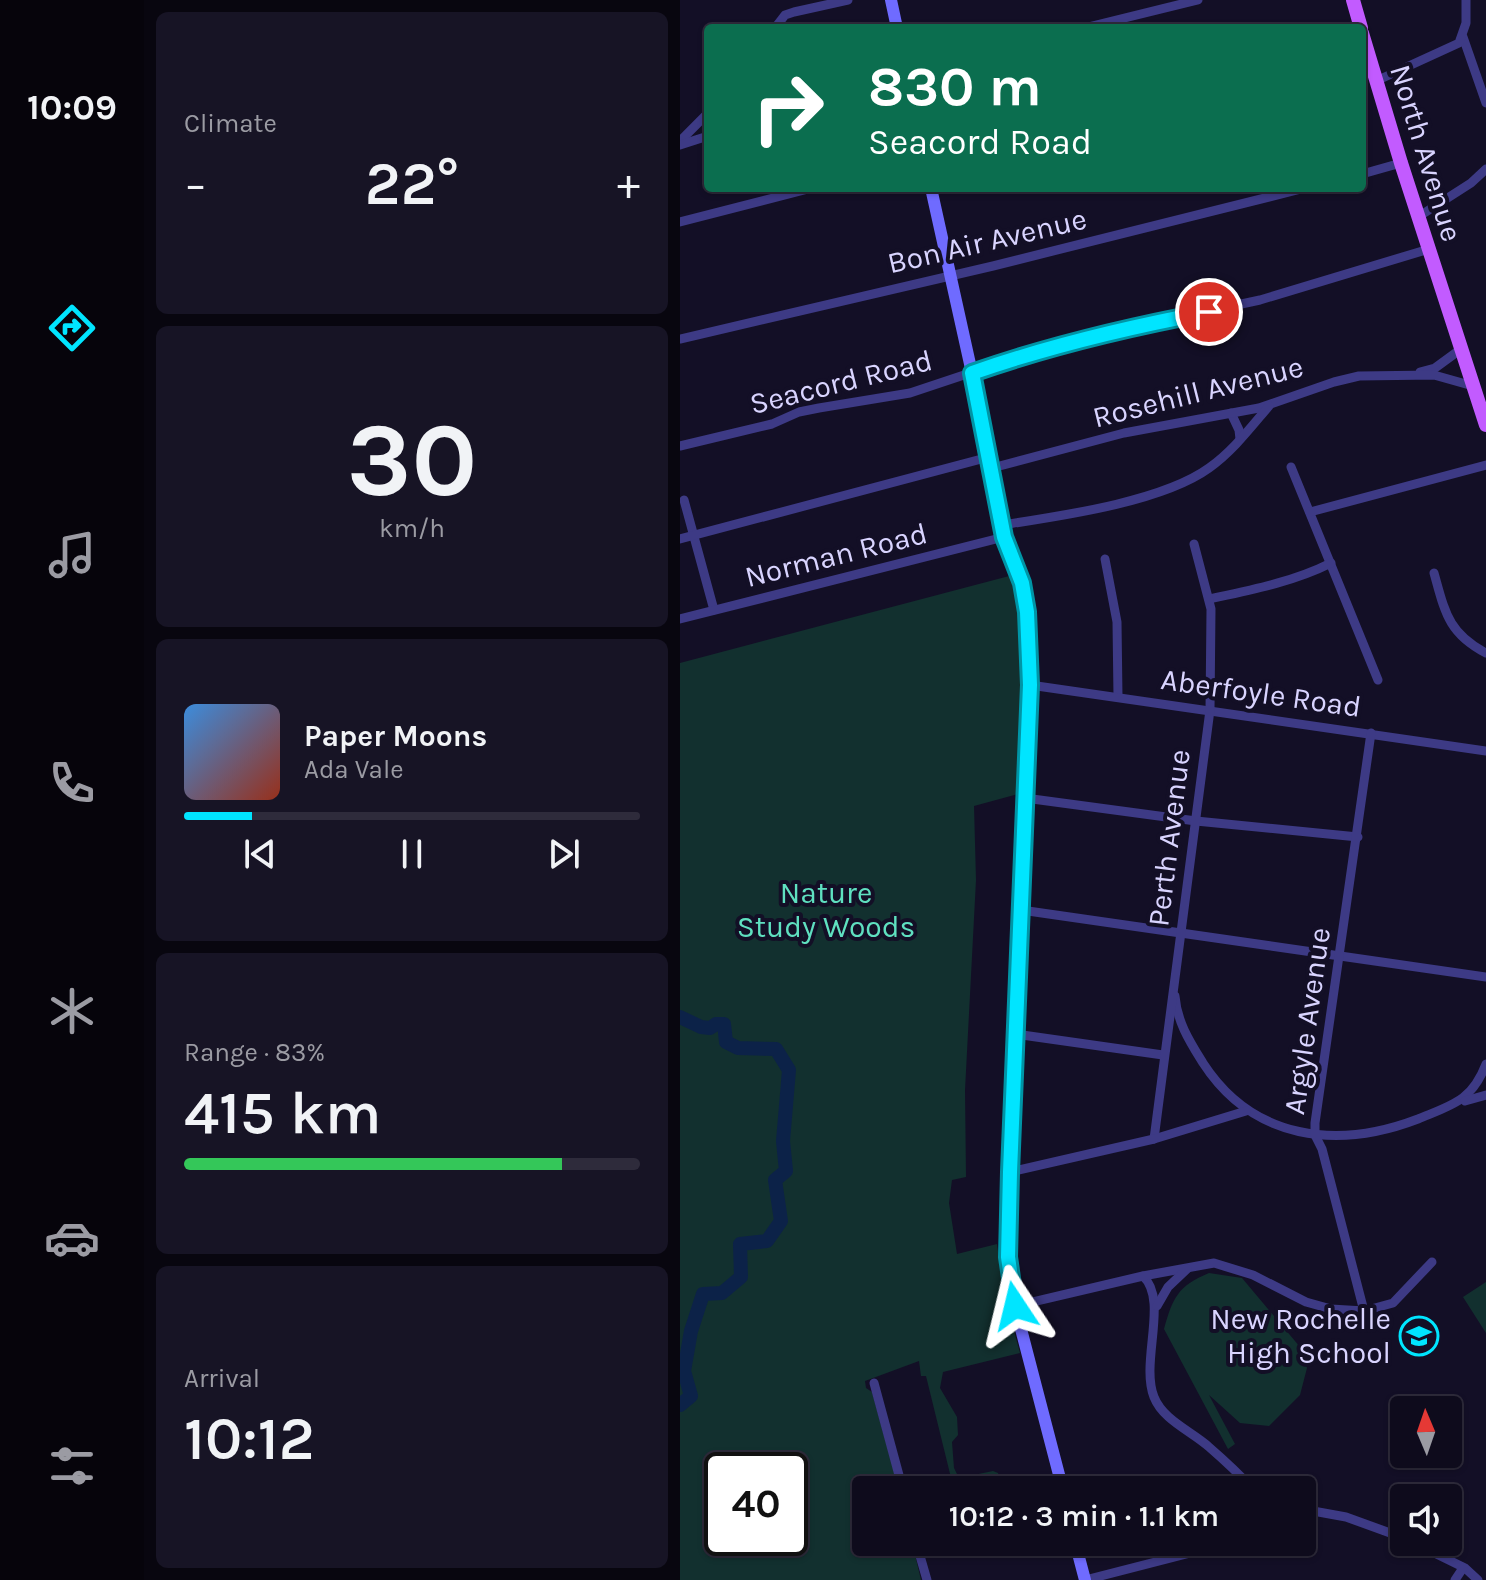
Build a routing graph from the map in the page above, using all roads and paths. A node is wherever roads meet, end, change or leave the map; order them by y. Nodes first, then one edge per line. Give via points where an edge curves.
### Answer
1 (848, 0) edge
2 (891, 0) edge
3 (1198, 0) edge
4 (1353, 0) edge
5 (1466, 0) edge
6 (778, 24) edge
7 (896, 24) edge
8 (1100, 24) edge
9 (1359, 24) edge
10 (1463, 37) junction
11 (1366, 56) edge
12 (1376, 81) junction
13 (1486, 103) edge
14 (704, 117) edge
15 (704, 137) edge
16 (680, 143) edge
17 (1401, 163) junction
18 (1486, 169) edge
19 (1366, 173) edge
20 (796, 192) edge
21 (932, 192) edge
22 (1289, 192) edge
23 (1418, 217) junction
24 (680, 222) edge
25 (1429, 249) junction
26 (951, 275) junction
27 (680, 339) edge
28 (1461, 349) junction
29 (972, 373) junction
30 (1418, 374) junction
31 (1473, 386) junction
32 (1272, 403) junction
33 (1231, 413) junction
34 (1486, 425) edge
35 (1240, 439) junction
36 (680, 446) edge
37 (990, 463) junction
38 (1486, 465) edge
39 (1291, 467) dead end
40 (684, 500) dead end
41 (1310, 512) junction
42 (1003, 531) junction
43 (694, 535) junction
44 (680, 539) edge
45 (1194, 544) dead end
46 (1105, 559) dead end
47 (1331, 563) junction
48 (1434, 573) dead end
49 (1209, 599) junction
50 (714, 610) junction
51 (680, 619) edge
52 (1486, 653) edge
53 (1378, 680) dead end
54 (1030, 685) junction
55 (1118, 697) junction
56 (1210, 710) junction
57 (1371, 733) junction
58 (1486, 751) edge
59 (1025, 798) junction
60 (1196, 821) junction
61 (1358, 837) junction
62 (1021, 910) junction
63 (1181, 934) junction
64 (1340, 955) junction
65 (1175, 973) junction
66 (1486, 977) edge
67 (1015, 1034) junction
68 (1163, 1055) junction
69 (1486, 1064) edge
70 (1486, 1095) edge
71 (1458, 1103) junction
72 (1246, 1111) junction
73 (1315, 1135) junction
74 (1154, 1139) junction
75 (1010, 1172) junction
76 (1432, 1262) dead end
77 (1202, 1264) junction
78 (1143, 1276) junction
79 (1015, 1306) junction
80 (1364, 1311) junction
81 (1153, 1317) junction
82 (874, 1383) dead end
83 (899, 1476) edge
84 (1059, 1476) edge
85 (1239, 1476) edge
86 (1316, 1513) edge
87 (1390, 1533) edge
88 (920, 1556) edge
89 (1079, 1556) edge
90 (1178, 1556) edge
91 (1439, 1556) edge
92 (1463, 1568) junction
93 (927, 1580) edge
94 (1085, 1580) edge
95 (1455, 1580) edge
96 (1478, 1580) edge

1 - 6 street via 785,15
2 - 7 street
3 - 8 street
4 - 9 main road, North Avenue
5 - 10 street
10 - 12 street via 1455,46
10 - 13 street
11 - 12 main road, North Avenue
12 - 17 main road, North Avenue
14 - 16 street
15 - 16 street
17 - 19 street
17 - 23 main road, North Avenue
18 - 23 street
20 - 24 street
21 - 26 street
22 - 26 street, Bon Air Avenue
23 - 25 main road, North Avenue
25 - 28 main road, North Avenue
25 - 29 street, Seacord Road via 1260,300 1111,332
26 - 27 street, Bon Air Avenue
26 - 29 street
28 - 30 street, Rosehill Avenue
28 - 31 main road, North Avenue
29 - 36 street, Seacord Road via 910,393 799,412 772,424
29 - 37 street
30 - 31 street, Rosehill Avenue
30 - 32 street, Rosehill Avenue via 1359,376
31 - 34 main road, North Avenue
32 - 33 street, Rosehill Avenue
32 - 35 street, Norman Road
33 - 35 street
33 - 37 street, Rosehill Avenue
35 - 42 street, Norman Road via 1210,467 1181,484
37 - 42 street
37 - 43 street, Rosehill Avenue
38 - 41 street
39 - 41 street
40 - 43 street
41 - 47 street
42 - 50 street, Norman Road
42 - 54 street via 1022,583
43 - 44 street, Rosehill Avenue
43 - 50 street
45 - 49 street, Perth Avenue
46 - 55 street via 1117,622
47 - 49 street via 1310,574
47 - 53 street
48 - 52 street via 1452,627
49 - 56 street, Perth Avenue
50 - 51 street, Norman Road
54 - 55 street, Aberfoyle Road
54 - 59 street
55 - 56 street, Aberfoyle Road
56 - 57 street, Aberfoyle Road
56 - 60 street, Perth Avenue
57 - 58 street, Aberfoyle Road
57 - 61 street, Argyle Avenue
59 - 60 street
59 - 62 street
60 - 61 street
60 - 63 street, Perth Avenue
61 - 64 street, Argyle Avenue
62 - 63 street
62 - 67 street
63 - 64 street
63 - 65 street, Perth Avenue
64 - 66 street
64 - 73 street, Argyle Avenue
65 - 68 street, Perth Avenue
65 - 72 street via 1179,1018 1193,1048 1210,1075
67 - 68 street
67 - 75 street
68 - 74 street, Perth Avenue
69 - 71 street via 1472,1092
70 - 71 street
71 - 73 street via 1402,1125
72 - 73 street
72 - 74 street
73 - 80 street, Argyle Avenue
74 - 75 street
75 - 79 street via 1008,1257
76 - 80 street via 1393,1303
77 - 78 street
77 - 80 street via 1253,1275 1306,1302
77 - 81 street via 1185,1270 1168,1287
78 - 79 street
78 - 81 street via 1154,1293
79 - 84 street
81 - 85 street via 1154,1399
82 - 83 street
86 - 87 street
88 - 93 street
89 - 94 street
90 - 94 street
91 - 92 street
92 - 95 street
92 - 96 street

